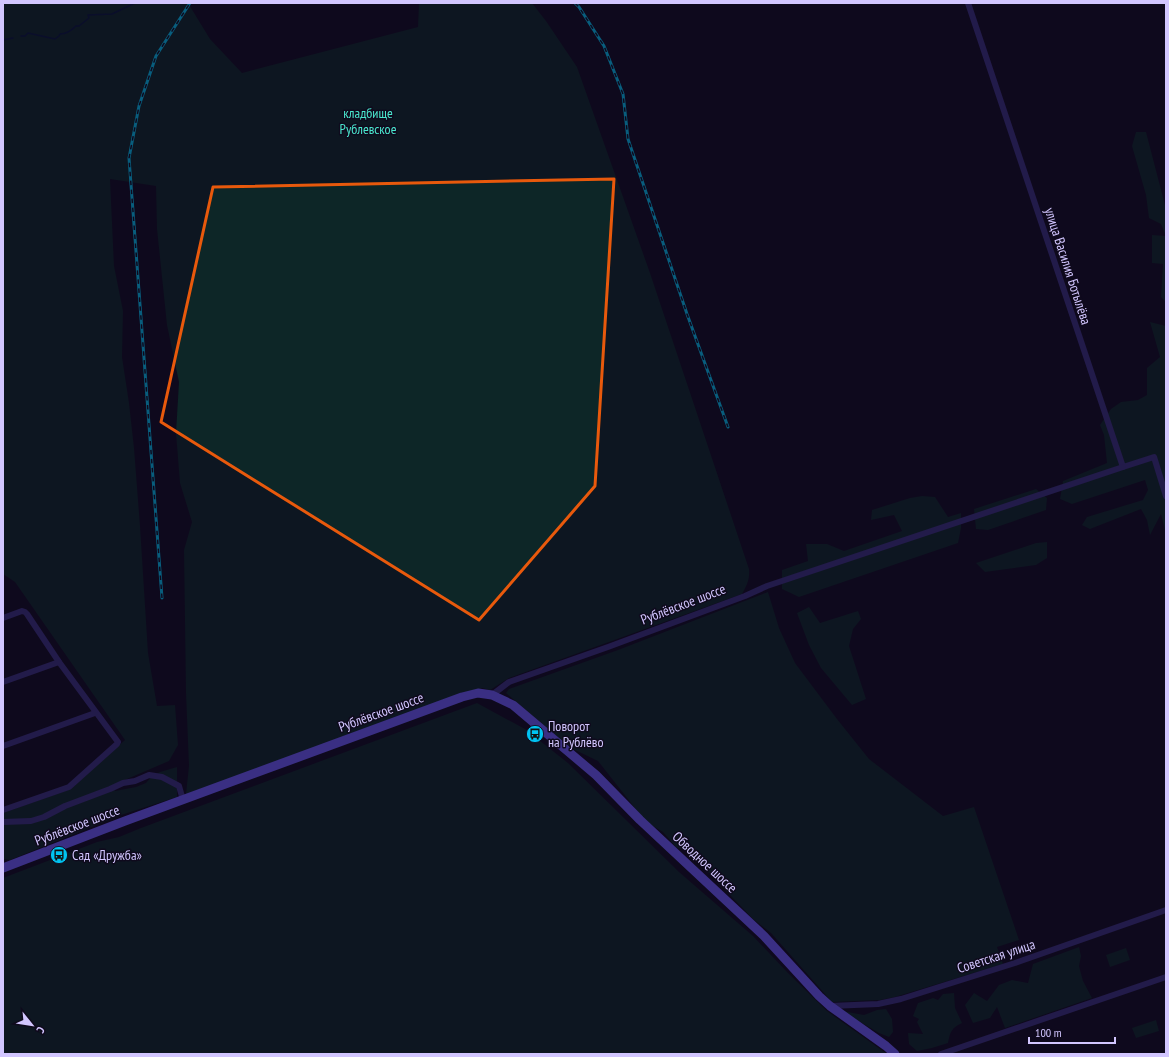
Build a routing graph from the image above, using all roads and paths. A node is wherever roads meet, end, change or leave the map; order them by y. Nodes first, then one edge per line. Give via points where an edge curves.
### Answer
1 (968, 3) edge
2 (1123, 467) junction
3 (1166, 496) edge
4 (3, 618) edge
5 (59, 662) junction
6 (3, 682) edge
7 (492, 695) junction
8 (95, 712) junction
9 (3, 746) edge
10 (183, 800) junction
11 (3, 810) edge
12 (3, 822) edge
13 (3, 868) edge
14 (1166, 910) edge
15 (1166, 977) edge
16 (830, 1006) junction
17 (895, 1054) edge
18 (941, 1054) edge

1 - 2 street, улица Василия Ботылёва
2 - 3 street via 1154,457
2 - 7 street, Рублёвское шоссе via 767,586 509,682
4 - 5 street via 25,612
5 - 6 street
5 - 8 street
7 - 10 street, Рублёвское шоссе via 478,693 462,697
7 - 16 street, Обводное шоссе via 513,705 596,776 764,936
8 - 9 street
8 - 11 street via 118,742 69,786
10 - 12 street via 179,786 162,776 149,774 65,806 44,817 31,821
10 - 13 street, Рублёвское шоссе
14 - 16 street, Советская улица via 1015,963 901,999 878,1004
15 - 18 street
16 - 17 street, Обводное шоссе

